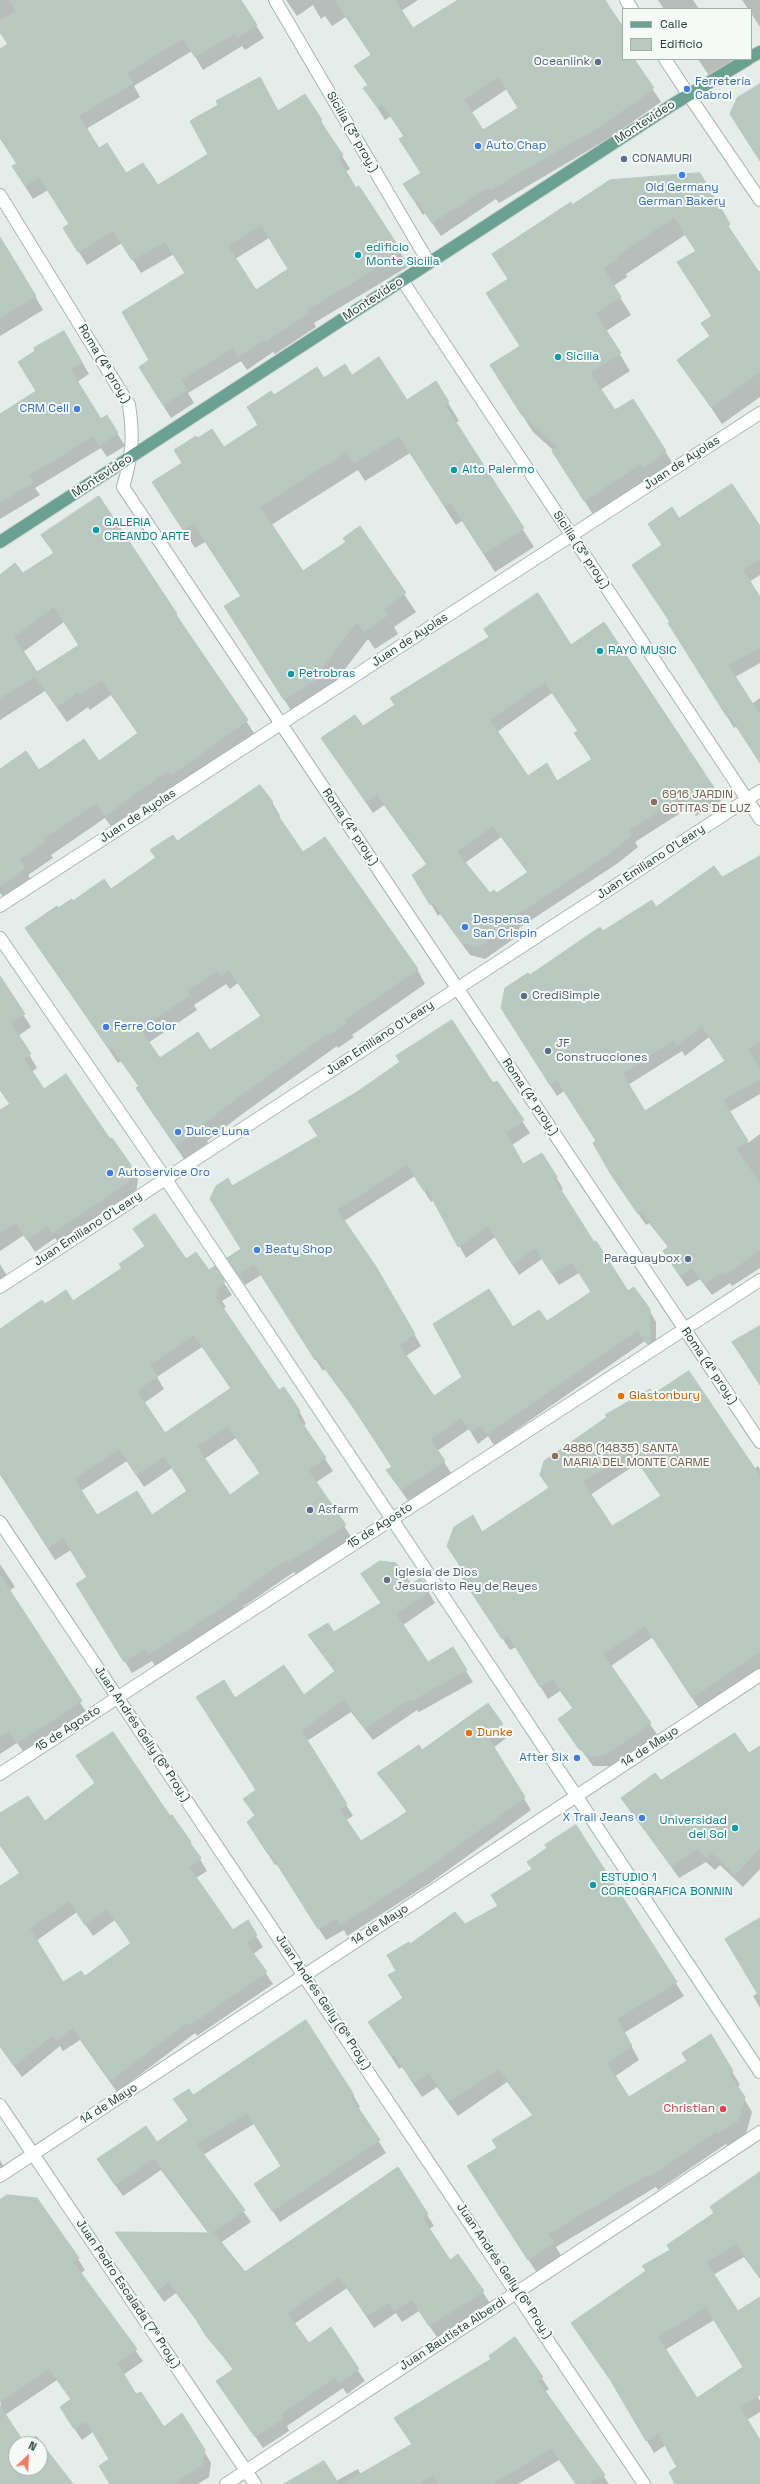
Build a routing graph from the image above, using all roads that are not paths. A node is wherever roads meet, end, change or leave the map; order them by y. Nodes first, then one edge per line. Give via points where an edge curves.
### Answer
1 (275, 0) edge
2 (666, 60) edge
3 (746, 60) edge
4 (688, 94) junction
5 (0, 194) edge
6 (760, 200) edge
7 (429, 263) junction
8 (402, 280) junction
9 (760, 413) edge
10 (132, 456) junction
11 (571, 536) junction
12 (0, 542) edge
13 (281, 724) junction
14 (760, 791) edge
15 (747, 799) junction
16 (760, 819) edge
17 (0, 906) edge
18 (0, 938) edge
19 (457, 988) junction
20 (165, 1178) junction
21 (760, 1280) edge
22 (0, 1287) edge
23 (684, 1329) junction
24 (760, 1442) edge
25 (392, 1518) junction
26 (0, 1522) edge
27 (760, 1675) edge
28 (118, 1697) junction
29 (0, 1774) edge
30 (576, 1796) junction
31 (304, 1975) junction
32 (760, 2072) edge
33 (0, 2105) edge
34 (760, 2132) edge
35 (33, 2154) junction
36 (0, 2176) edge
37 (518, 2292) junction
38 (246, 2471) junction
39 (226, 2484) edge
40 (255, 2484) edge
41 (644, 2484) edge

1 - 7 street, Sicilia (3ª proy.)
2 - 4 street
3 - 4 main road, Montevideo
4 - 6 street
4 - 7 main road, Montevideo
5 - 10 street, Roma (4ª proy.) via 129,405 133,430
7 - 8 main road, Montevideo
8 - 10 main road, Montevideo
8 - 11 street, Sicilia (3ª proy.)
9 - 11 street, Juan de Ayolas
10 - 12 main road, Montevideo
10 - 13 street, Roma (4ª proy.) via 124,487
11 - 13 street, Juan de Ayolas
11 - 15 street, Sicilia (3ª proy.)
13 - 17 street, Juan de Ayolas
13 - 19 street, Roma (4ª proy.)
14 - 15 street, Juan Emiliano O'Leary
15 - 16 street, Sicilia (3ª proy.)
15 - 19 street, Juan Emiliano O'Leary
18 - 20 street
19 - 20 street, Juan Emiliano O'Leary
19 - 23 street, Roma (4ª proy.)
20 - 22 street, Juan Emiliano O'Leary
20 - 25 street
21 - 23 street, 15 de Agosto
23 - 24 street, Roma (4ª proy.)
23 - 25 street, 15 de Agosto
25 - 28 street, 15 de Agosto
25 - 30 street
26 - 28 street, Juan Andrés Gelly (6ª Proy.)
27 - 30 street, 14 de Mayo
28 - 29 street, 15 de Agosto
28 - 31 street, Juan Andrés Gelly (6ª Proy.)
30 - 31 street, 14 de Mayo
30 - 32 street
31 - 35 street, 14 de Mayo
31 - 37 street, Juan Andrés Gelly (6ª Proy.)
33 - 35 street, Juan Pedro Escalada (7ª Proy.)
34 - 37 street, Juan Bautista Alberdi
35 - 36 street, 14 de Mayo
35 - 38 street, Juan Pedro Escalada (7ª Proy.)
37 - 38 street, Juan Bautista Alberdi
37 - 41 street, Juan Andrés Gelly (6ª Proy.)
38 - 39 street, Juan Bautista Alberdi
38 - 40 street, Juan Pedro Escalada (7ª Proy.)

